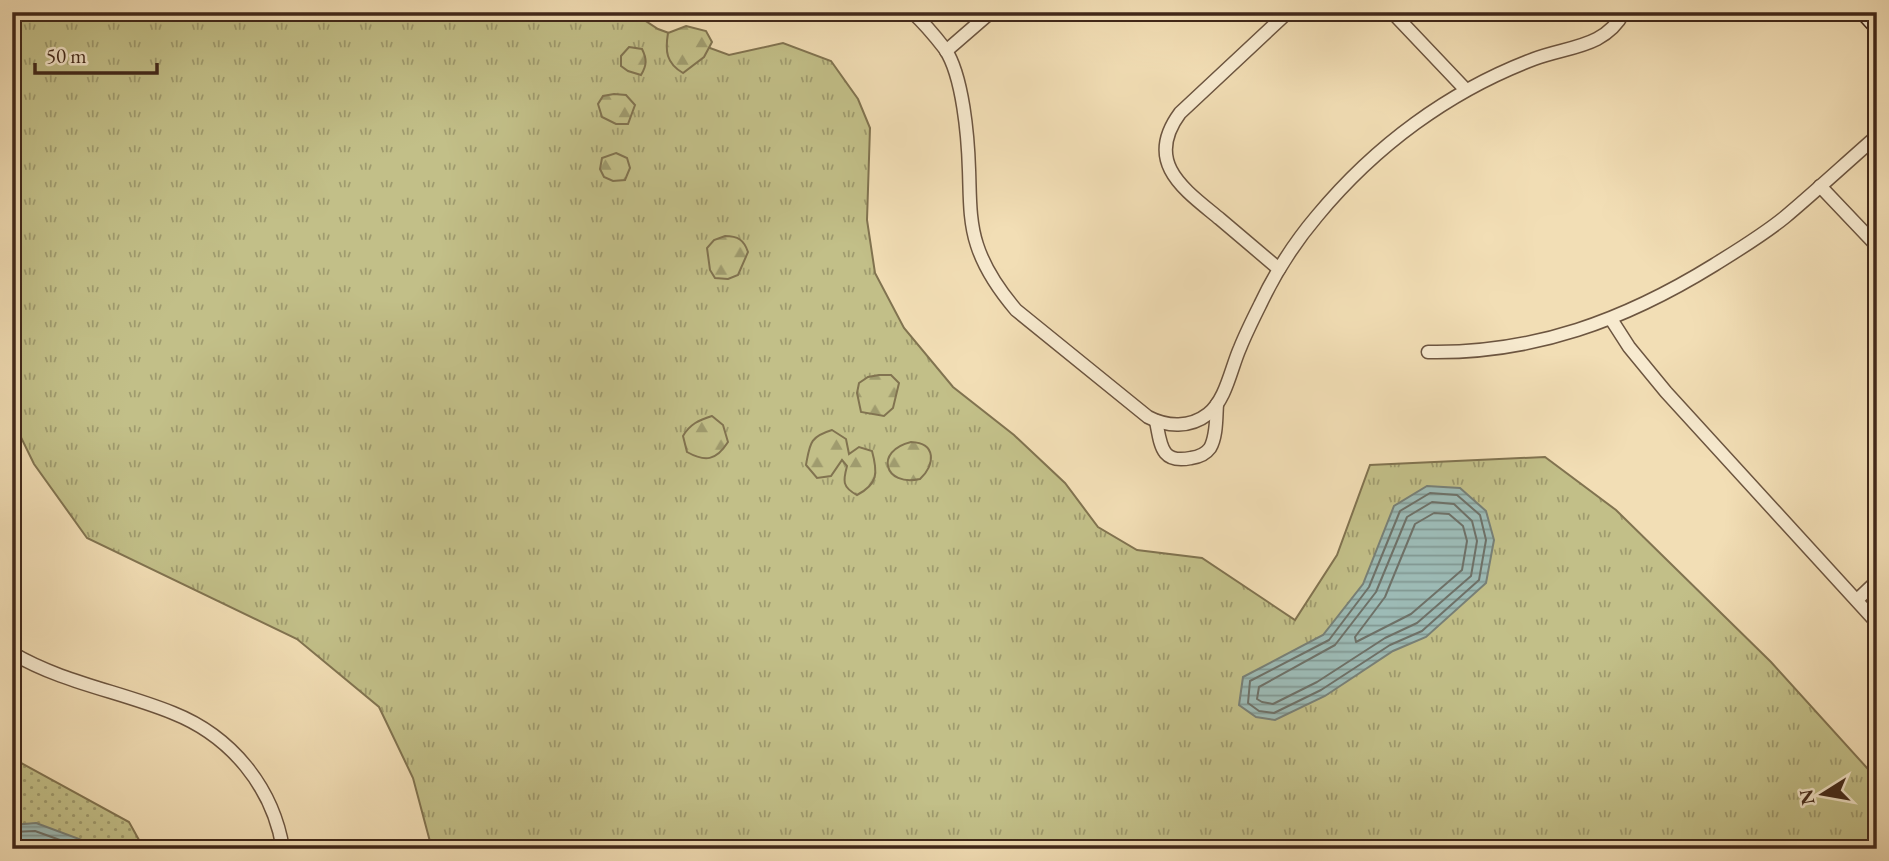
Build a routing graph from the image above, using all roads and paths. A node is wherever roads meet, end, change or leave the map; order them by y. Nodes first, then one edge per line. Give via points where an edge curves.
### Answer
1 (912, 12) edge
2 (991, 12) edge
3 (1288, 12) edge
4 (1392, 12) edge
5 (1624, 12) edge
6 (1866, 12) edge
7 (1877, 24) edge
8 (946, 51) junction
9 (1466, 90) junction
10 (1877, 136) edge
11 (1820, 186) junction
12 (1877, 246) edge
13 (1279, 268) junction
14 (1611, 319) junction
15 (1428, 352) dead end
16 (1217, 404) junction
17 (1156, 421) junction
18 (1877, 581) edge
19 (1857, 600) junction
20 (1877, 623) edge
21 (12, 653) edge
22 (283, 849) edge

1 - 8 street
2 - 8 street
3 - 13 street via 1180,113 1166,145 1169,167 1181,187
4 - 9 street
5 - 9 street via 1609,33 1594,42 1535,59
6 - 7 main road
8 - 17 street via 960,92 976,244 998,290 1016,310
9 - 13 street via 1414,124 1348,180
10 - 11 street
11 - 12 street
11 - 14 street via 1746,245 1677,288
13 - 16 street
14 - 15 street via 1506,348
14 - 19 street via 1666,392
16 - 17 street via 1208,414 1183,425
16 - 17 street via 1212,443 1200,456 1181,460 1167,456
18 - 19 street
19 - 20 street
21 - 22 street via 75,683 174,713 208,732 256,778

